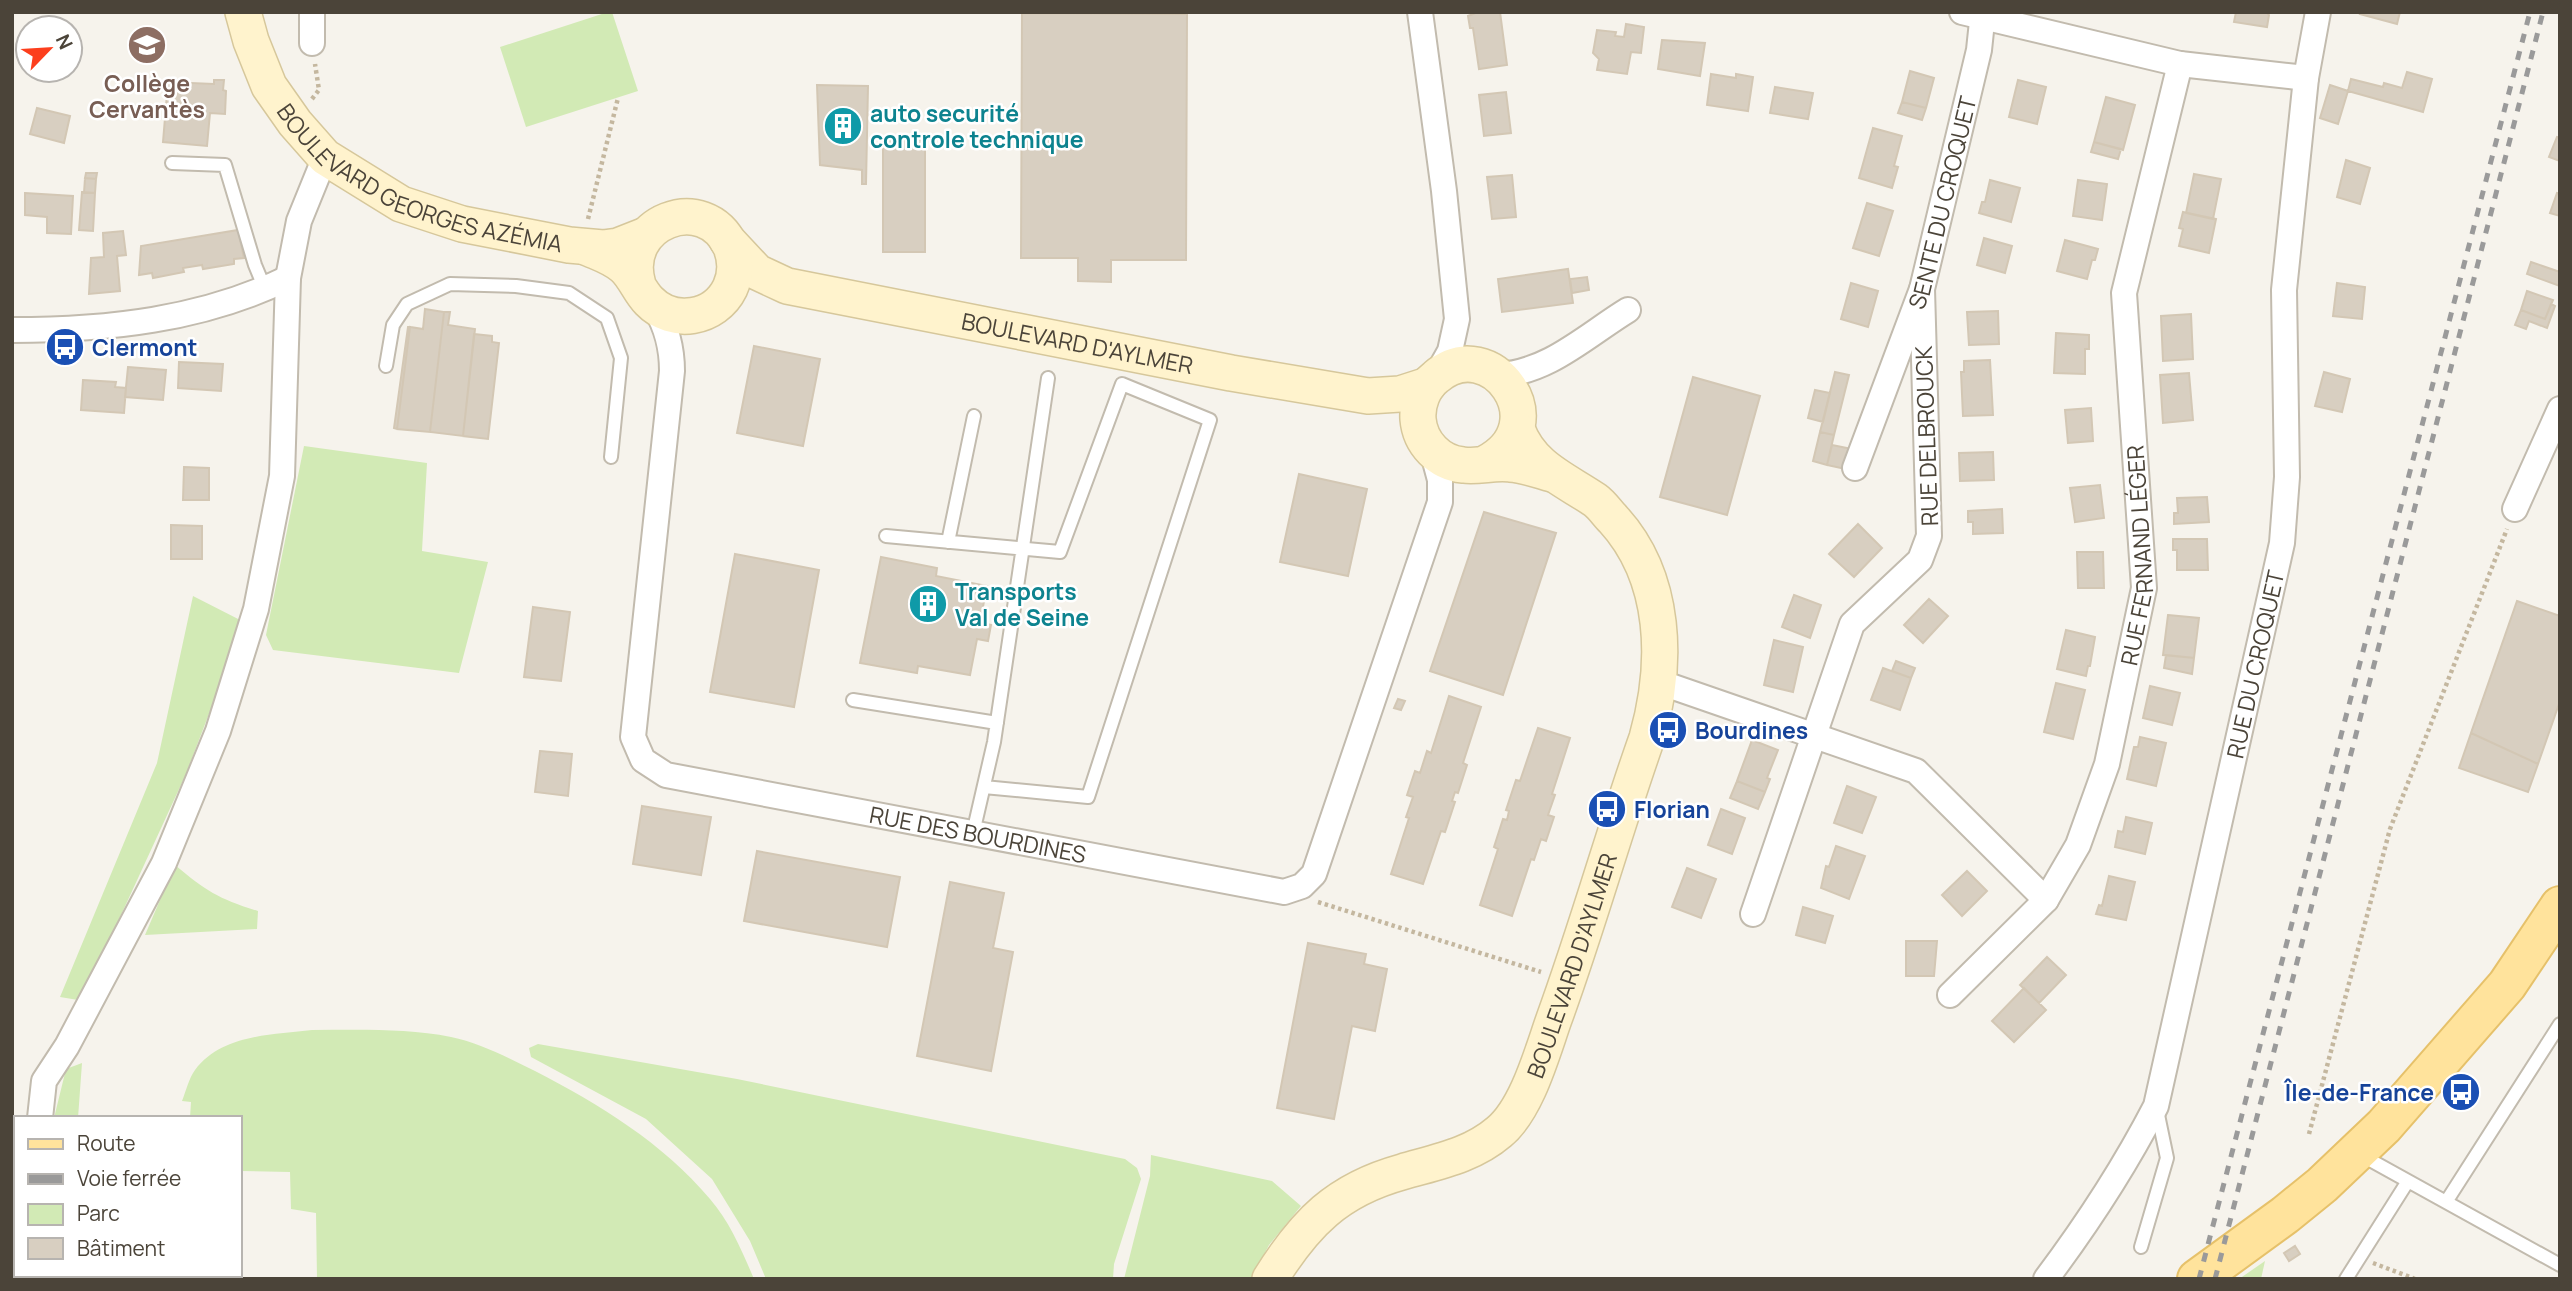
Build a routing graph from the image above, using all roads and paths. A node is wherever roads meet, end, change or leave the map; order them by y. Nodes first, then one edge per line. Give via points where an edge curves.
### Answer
1 (243, 12) edge
2 (312, 12) edge
3 (1420, 12) edge
4 (2318, 12) edge
5 (1976, 14) edge
6 (312, 43) joint
7 (2180, 64) junction
8 (2306, 78) junction
9 (618, 98) dead end
10 (295, 123) junction
11 (325, 157) junction
12 (172, 163) dead end
13 (646, 235) junction
14 (727, 240) junction
15 (584, 247) junction
16 (288, 278) junction
17 (787, 286) junction
18 (265, 289) junction
19 (1922, 289) junction
20 (647, 296) junction
21 (714, 306) junction
22 (1628, 310) dead end
23 (1457, 319) junction
24 (12, 330) edge
25 (1550, 360) junction
26 (386, 366) dead end
27 (1123, 368) junction
28 (1489, 370) junction
29 (672, 371) junction
30 (1048, 378) dead end
31 (1432, 381) junction
32 (1368, 396) junction
33 (2560, 409) edge
34 (974, 416) dead end
35 (1517, 418) junction
36 (1426, 440) junction
37 (611, 457) dead end
38 (1482, 464) junction
39 (1855, 468) dead end
40 (1552, 474) junction
41 (1440, 502) junction
42 (2515, 509) joint
43 (886, 536) dead end
44 (948, 542) junction
45 (1022, 550) junction
46 (1659, 682) junction
47 (853, 700) dead end
48 (997, 723) junction
49 (1814, 735) junction
50 (984, 787) junction
51 (973, 833) junction
52 (1284, 892) junction
53 (2046, 900) junction
54 (2560, 906) edge
55 (1753, 914) dead end
56 (1568, 981) junction
57 (1950, 995) dead end
58 (2560, 1024) edge
59 (2156, 1106) junction
60 (40, 1116) edge
61 (2309, 1134) dead end
62 (2357, 1152) junction
63 (2408, 1181) junction
64 (2445, 1202) junction
65 (2141, 1247) dead end
66 (2359, 1258) junction
67 (2560, 1265) edge
68 (1270, 1279) edge
69 (2046, 1279) edge
70 (2197, 1279) edge
71 (2346, 1279) edge
72 (2415, 1279) edge

1 - 10 street, BOULEVARD GEORGES AZÉMIA via 269,86
2 - 6 street
3 - 23 street
4 - 8 street, RUE DU CROQUET
5 - 7 street
5 - 19 street, SENTE DU CROQUET via 1979,50
6 - 10 path via 319,90
7 - 8 street
7 - 53 street, RUE FERNAND LÉGER via 2124,293 2144,588 2107,764 2078,845
8 - 59 street, RUE DU CROQUET via 2284,290 2287,477 2283,543
9 - 15 path
10 - 11 street, BOULEVARD GEORGES AZÉMIA
11 - 15 street, BOULEVARD GEORGES AZÉMIA via 401,204 462,224
11 - 16 street via 299,221
12 - 18 lane via 225,165
13 - 14 street via 663,222 691,217 711,224
13 - 15 street, BOULEVARD GEORGES AZÉMIA via 618,246
13 - 20 street via 635,258
14 - 17 street, BOULEVARD D'AYLMER via 757,272
14 - 21 street via 734,272 730,288
15 - 20 street, BOULEVARD GEORGES AZÉMIA via 615,260
16 - 18 street
16 - 60 street via 282,476 257,609 218,731 169,851 44,1082
17 - 21 street, BOULEVARD D'AYLMER via 755,289
17 - 27 street, BOULEVARD D'AYLMER
18 - 24 street via 144,323
19 - 39 street, SENTE DU CROQUET
19 - 49 street, RUE DELBROUCK via 1929,536 1920,560 1852,624
20 - 21 street via 681,317
20 - 29 street, RUE DES BOURDINES via 667,331
21 - 29 street, RUE DES BOURDINES via 697,322
22 - 25 street
23 - 28 street via 1468,348
23 - 31 street via 1450,351
25 - 28 street via 1520,373
25 - 35 street via 1527,386
26 - 37 lane via 393,325 407,304 450,284 569,293 607,318 621,358
27 - 32 street, BOULEVARD D'AYLMER
27 - 45 lane via 1060,552
27 - 50 lane via 1210,420 1088,797
28 - 31 street via 1456,366
28 - 35 street via 1508,385
29 - 51 street, RUE DES BOURDINES via 633,737 643,760 666,775
30 - 45 lane
31 - 32 street, BOULEVARD D'AYLMER via 1400,394
31 - 36 street via 1419,407
32 - 36 street, BOULEVARD D'AYLMER via 1397,411
33 - 42 street
34 - 44 lane
35 - 38 street via 1505,450
35 - 40 street, BOULEVARD D'AYLMER via 1534,459
36 - 38 street via 1451,463
36 - 41 street via 1440,480
38 - 40 street, BOULEVARD D'AYLMER via 1527,466
38 - 41 street via 1458,479
40 - 46 street, BOULEVARD D'AYLMER via 1597,502 1630,538 1651,583 1659,621
41 - 52 street via 1314,874 1301,886
42 - 61 path via 2390,829
43 - 44 lane
44 - 45 lane
45 - 48 lane
46 - 49 street
46 - 56 street, BOULEVARD D'AYLMER via 1647,738
47 - 48 lane
48 - 50 lane
49 - 53 street via 1916,771
49 - 55 street, RUE DELBROUCK
50 - 51 lane
51 - 52 street, RUE DES BOURDINES
52 - 56 path
53 - 57 street, RUE FERNAND LÉGER
54 - 62 main road via 2507,985 2416,1093
56 - 68 street, BOULEVARD D'AYLMER via 1528,1093 1500,1132 1460,1156 1352,1191 1311,1221
58 - 64 lane
59 - 65 lane via 2167,1158
59 - 69 street, RUE DU CROQUET via 2126,1163
62 - 63 lane
62 - 70 main road via 2285,1215
63 - 64 lane
63 - 66 lane
64 - 67 lane
66 - 71 lane
66 - 72 path

